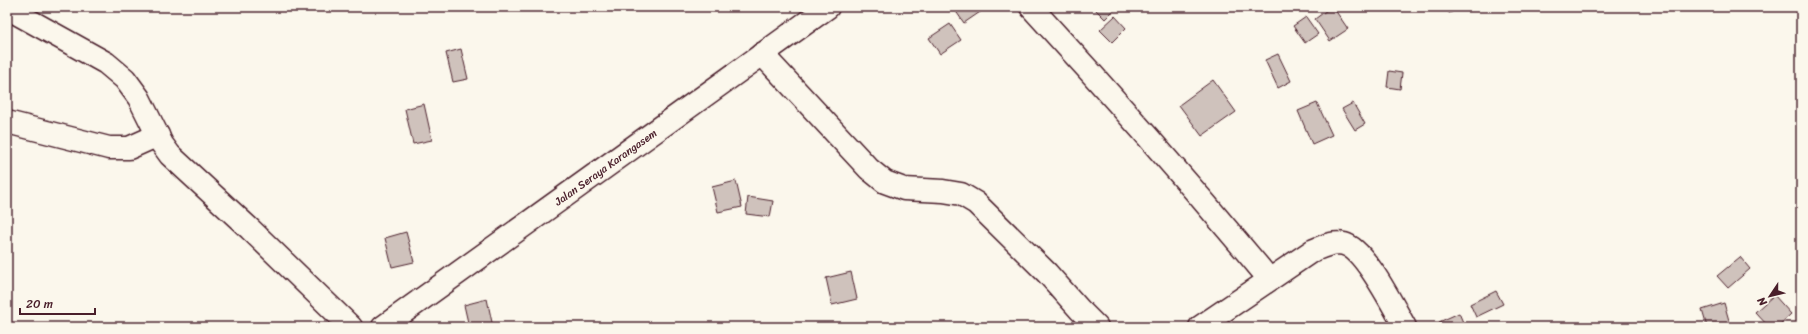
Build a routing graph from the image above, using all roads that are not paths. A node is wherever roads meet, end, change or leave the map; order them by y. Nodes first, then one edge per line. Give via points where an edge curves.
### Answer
1 (828, 7) edge
2 (1031, 7) edge
3 (7, 8) edge
4 (762, 54) junction
5 (7, 122) edge
6 (158, 135) junction
7 (1269, 279) junction
8 (351, 327) edge
9 (383, 327) edge
10 (1097, 327) edge
11 (1200, 327) edge
12 (1405, 327) edge

1 - 4 street, Jalan Seraya Karangasem
2 - 7 street via 1116,100
3 - 6 street via 106,63 125,80 139,98
4 - 9 street, Jalan Seraya Karangasem
4 - 10 street via 869,170 885,182 904,189 961,194 976,203 1048,273
5 - 6 street via 109,148 128,148
6 - 8 street via 170,155
7 - 11 street
7 - 12 street via 1312,251 1332,243 1350,245 1362,256

